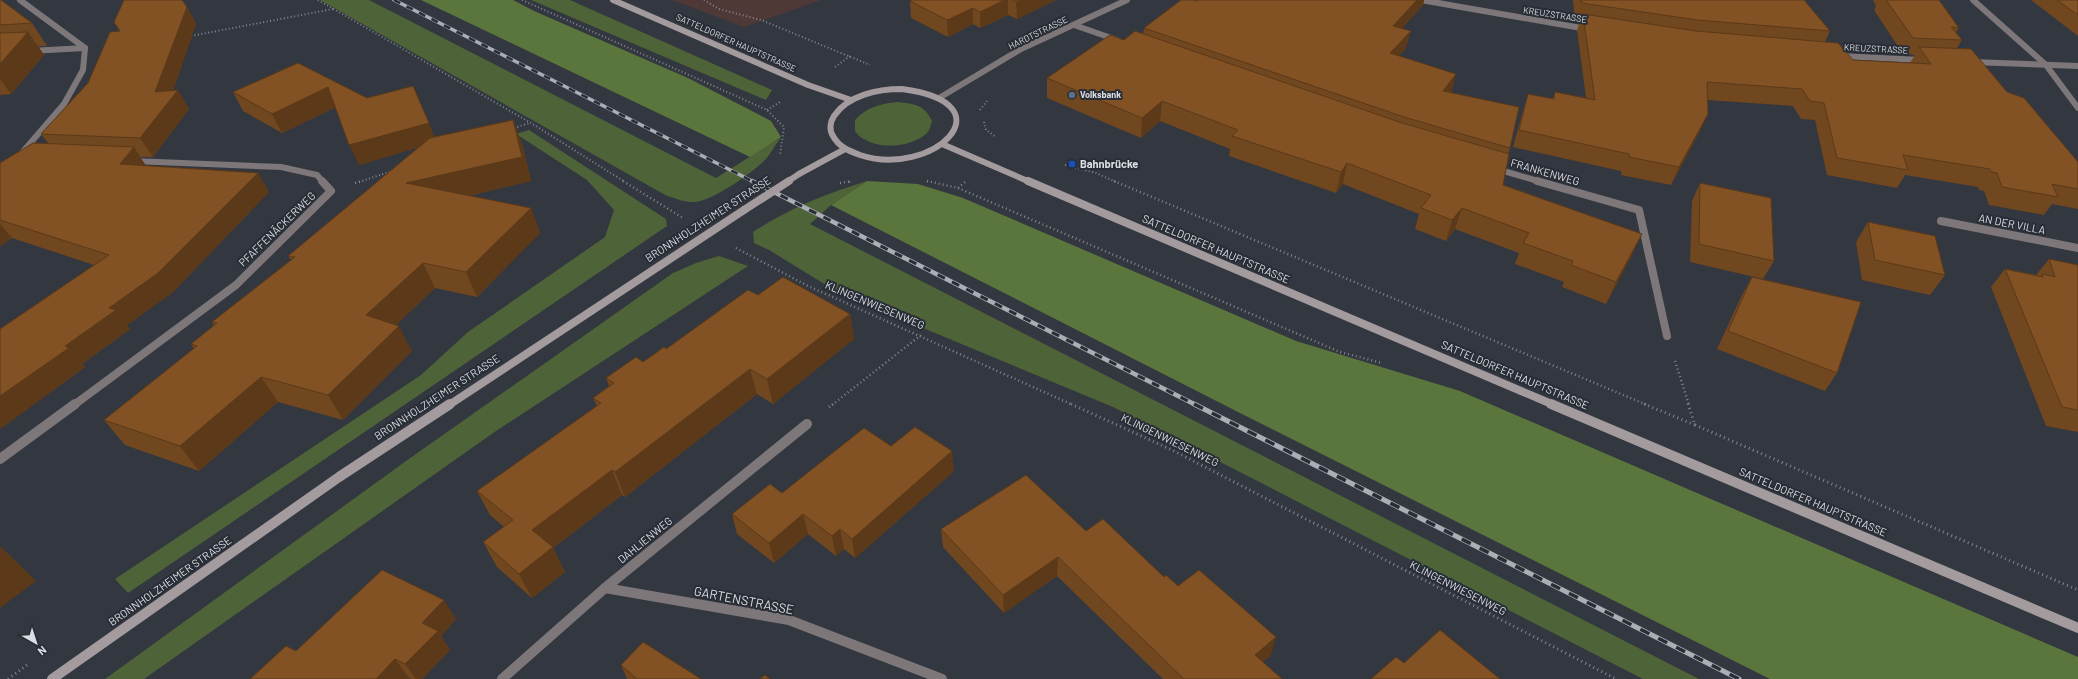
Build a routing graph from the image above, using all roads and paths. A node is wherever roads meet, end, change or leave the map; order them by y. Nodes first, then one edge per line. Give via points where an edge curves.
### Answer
1 (20, 0) edge
2 (318, 0) edge
3 (522, 0) edge
4 (613, 0) edge
5 (704, 0) edge
6 (1127, 0) edge
7 (1421, 0) edge
8 (1973, 0) edge
9 (333, 9) junction
10 (1074, 25) junction
11 (1595, 30) edge
12 (185, 37) dead end
13 (1127, 44) edge
14 (85, 48) junction
15 (23, 51) edge
16 (1831, 55) edge
17 (1926, 60) edge
18 (1966, 62) edge
19 (2046, 64) junction
20 (872, 66) dead end
21 (2078, 66) edge
22 (969, 81) junction
23 (939, 98) junction
24 (851, 100) junction
25 (2078, 108) edge
26 (531, 123) junction
27 (508, 130) edge
28 (997, 138) dead end
29 (942, 144) junction
30 (845, 149) junction
31 (19, 158) edge
32 (122, 160) edge
33 (1058, 164) dead end
34 (1488, 166) edge
35 (398, 169) edge
36 (802, 172) junction
37 (332, 192) junction
38 (1941, 221) dead end
39 (708, 233) junction
40 (2078, 248) edge
41 (921, 335) junction
42 (1667, 336) joint
43 (807, 424) joint
44 (1695, 425) junction
45 (0, 459) edge
46 (605, 588) junction
47 (2078, 590) edge
48 (2078, 628) edge
49 (52, 679) edge
50 (502, 679) edge
51 (942, 679) edge
52 (1616, 679) edge

1 - 14 street
2 - 9 path, KLINGENWIESENWEG
3 - 36 path via 767,110 784,127 779,156
4 - 24 street, SATTELDORFER HAUPTSTRASSE via 808,86
5 - 20 path via 719,9 761,20
6 - 10 street, HARDTSTRASSE
7 - 11 street, KREUZSTRASSE
8 - 19 street
9 - 12 path
9 - 26 path, KLINGENWIESENWEG
10 - 13 street
10 - 22 street, HARDTSTRASSE via 1021,49
14 - 15 street
14 - 31 street via 83,70 64,104
16 - 17 street, KREUZSTRASSE
18 - 19 street
19 - 21 street
19 - 25 street
22 - 23 street, HARDTSTRASSE
22 - 28 path via 993,94 980,110 986,130
23 - 24 street via 920,91 902,89 872,92
23 - 29 street via 948,103 955,112 957,123 953,134
24 - 30 street via 838,109 831,120 830,132 836,143
26 - 27 path
26 - 39 path, KLINGENWIESENWEG
29 - 30 street via 927,153 886,160 866,157
29 - 48 street, SATTELDORFER HAUPTSTRASSE
30 - 36 street, BRONNHOLZHEIMER STRASSE
32 - 37 street, PFAFFENÄCKERWEG via 281,167 317,176
33 - 44 path via 1103,176
34 - 42 street, FRANKENWEG via 1639,210
35 - 37 path
36 - 39 street, BRONNHOLZHEIMER STRASSE, bridge
37 - 45 street, PFAFFENÄCKERWEG via 236,285
38 - 40 street, AN DER VILLA
39 - 41 path, KLINGENWIESENWEG via 808,286
39 - 49 street, BRONNHOLZHEIMER STRASSE via 339,477
41 - 43 path
41 - 52 path, KLINGENWIESENWEG via 1172,450
42 - 44 path
43 - 46 street, DAHLIENWEG
44 - 47 path
46 - 50 street, DAHLIENWEG
46 - 51 street, GARTENSTRASSE via 789,620

